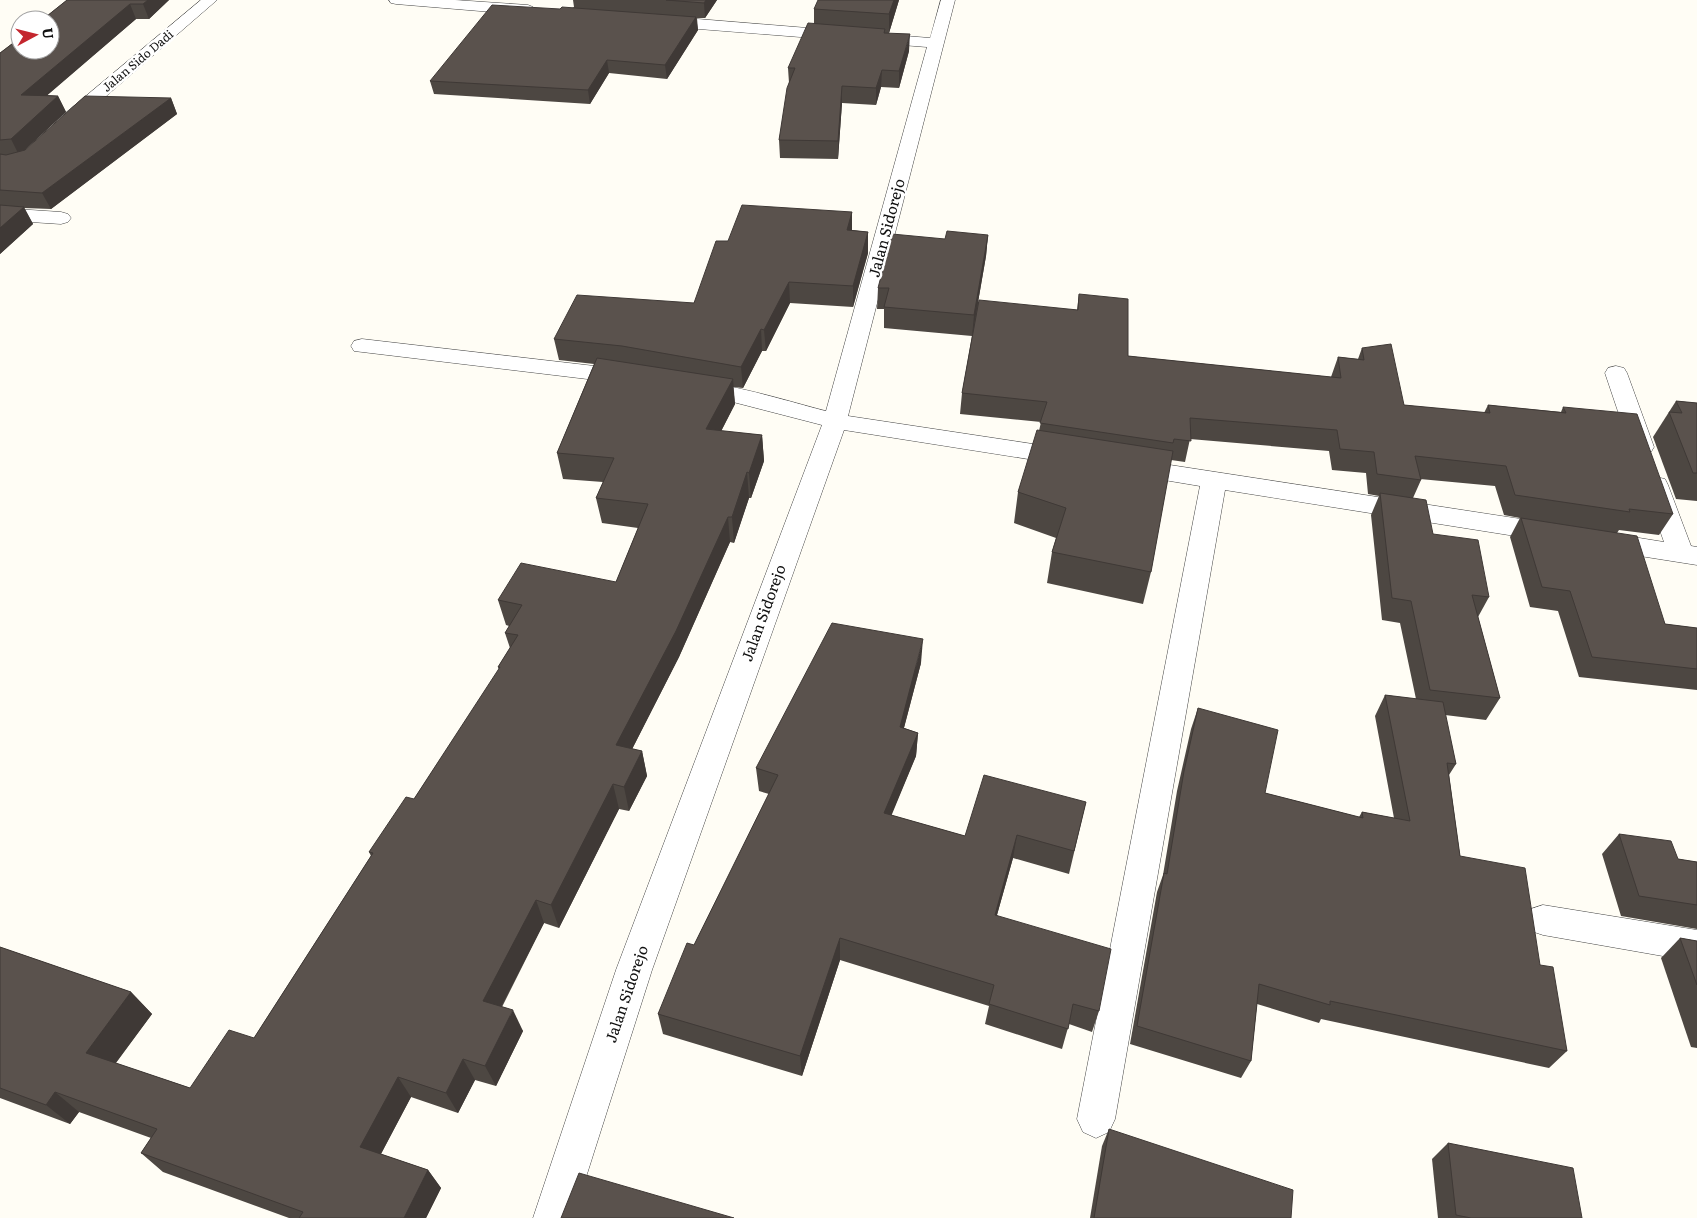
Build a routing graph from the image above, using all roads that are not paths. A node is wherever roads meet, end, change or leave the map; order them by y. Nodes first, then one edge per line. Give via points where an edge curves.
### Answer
1 (210, 0) edge
2 (396, 0) edge
3 (948, 0) edge
4 (544, 12) edge
5 (642, 19) edge
6 (936, 43) junction
7 (60, 129) edge
8 (0, 214) edge
9 (61, 218) dead end
10 (362, 346) dead end
11 (1616, 373) dead end
12 (652, 381) edge
13 (679, 386) edge
14 (835, 420) junction
15 (1214, 480) junction
16 (1689, 555) edge
17 (1543, 920) dead end
18 (1697, 946) edge
19 (1096, 1119) dead end
20 (553, 1218) edge

1 - 7 street, Jalan Sido Dadi
2 - 4 street
3 - 6 street, Jalan Sidorejo
5 - 6 street
6 - 14 street, Jalan Sidorejo
8 - 9 street
10 - 12 street
11 - 16 street
13 - 14 street via 734,395
14 - 15 street
14 - 20 street, Jalan Sidorejo via 634,970
15 - 16 street
15 - 19 street
17 - 18 street

